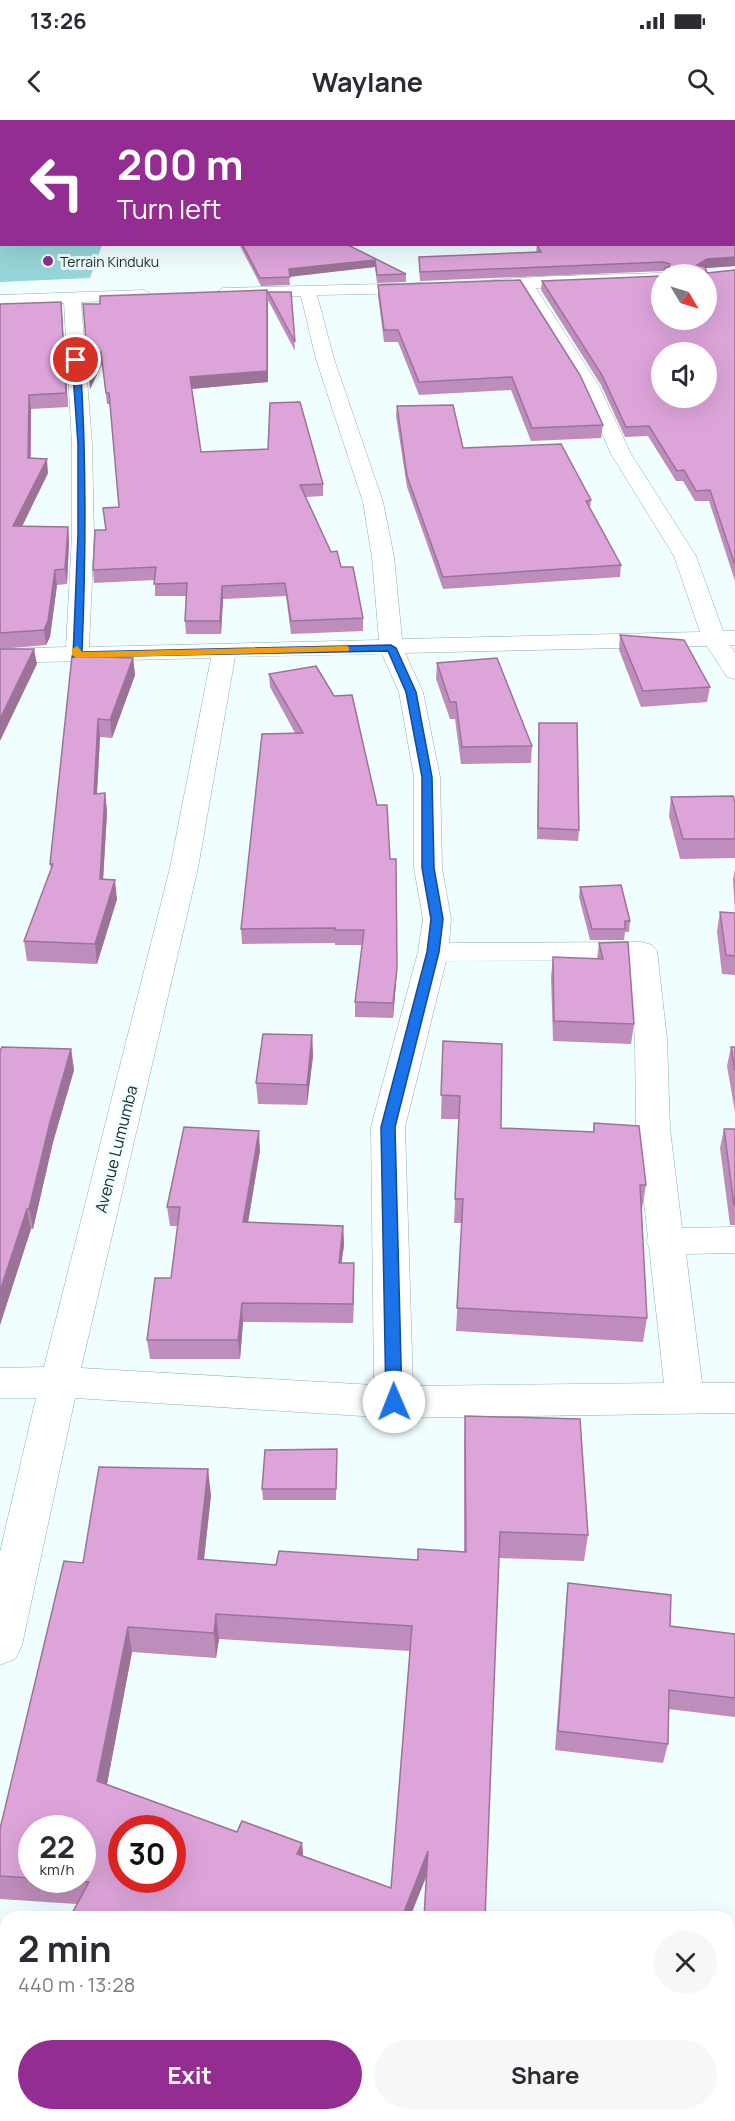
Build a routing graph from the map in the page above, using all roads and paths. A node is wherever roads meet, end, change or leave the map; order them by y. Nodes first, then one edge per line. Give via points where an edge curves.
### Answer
1 (651, 278) edge
2 (524, 282) junction
3 (308, 291) junction
4 (202, 293) edge
5 (155, 295) edge
6 (72, 297) junction
7 (0, 300) edge
8 (725, 638) edge
9 (391, 648) junction
10 (224, 651) junction
11 (76, 655) junction
12 (0, 657) edge
13 (735, 672) edge
14 (433, 952) junction
15 (735, 1240) edge
16 (664, 1241) junction
17 (59, 1382) junction
18 (0, 1383) edge
19 (735, 1398) edge
20 (686, 1400) junction
21 (394, 1402) junction
22 (0, 1645) edge

1 - 2 street
2 - 3 street
2 - 8 street via 590,386 621,454 685,556
3 - 4 street
3 - 9 street via 325,359 373,502 383,557
5 - 6 street
6 - 7 street
6 - 11 street via 82,444 83,534
8 - 9 street
8 - 13 street
9 - 10 street
9 - 14 street via 411,692 427,777 428,868 437,919
10 - 11 street
10 - 17 street, Avenue Lumumba via 184,868
11 - 12 street
14 - 16 street via 642,951
14 - 21 street via 388,1127
15 - 16 street
16 - 20 street
17 - 18 street
17 - 21 street
17 - 22 street, Avenue Lumumba
19 - 20 street
20 - 21 street

